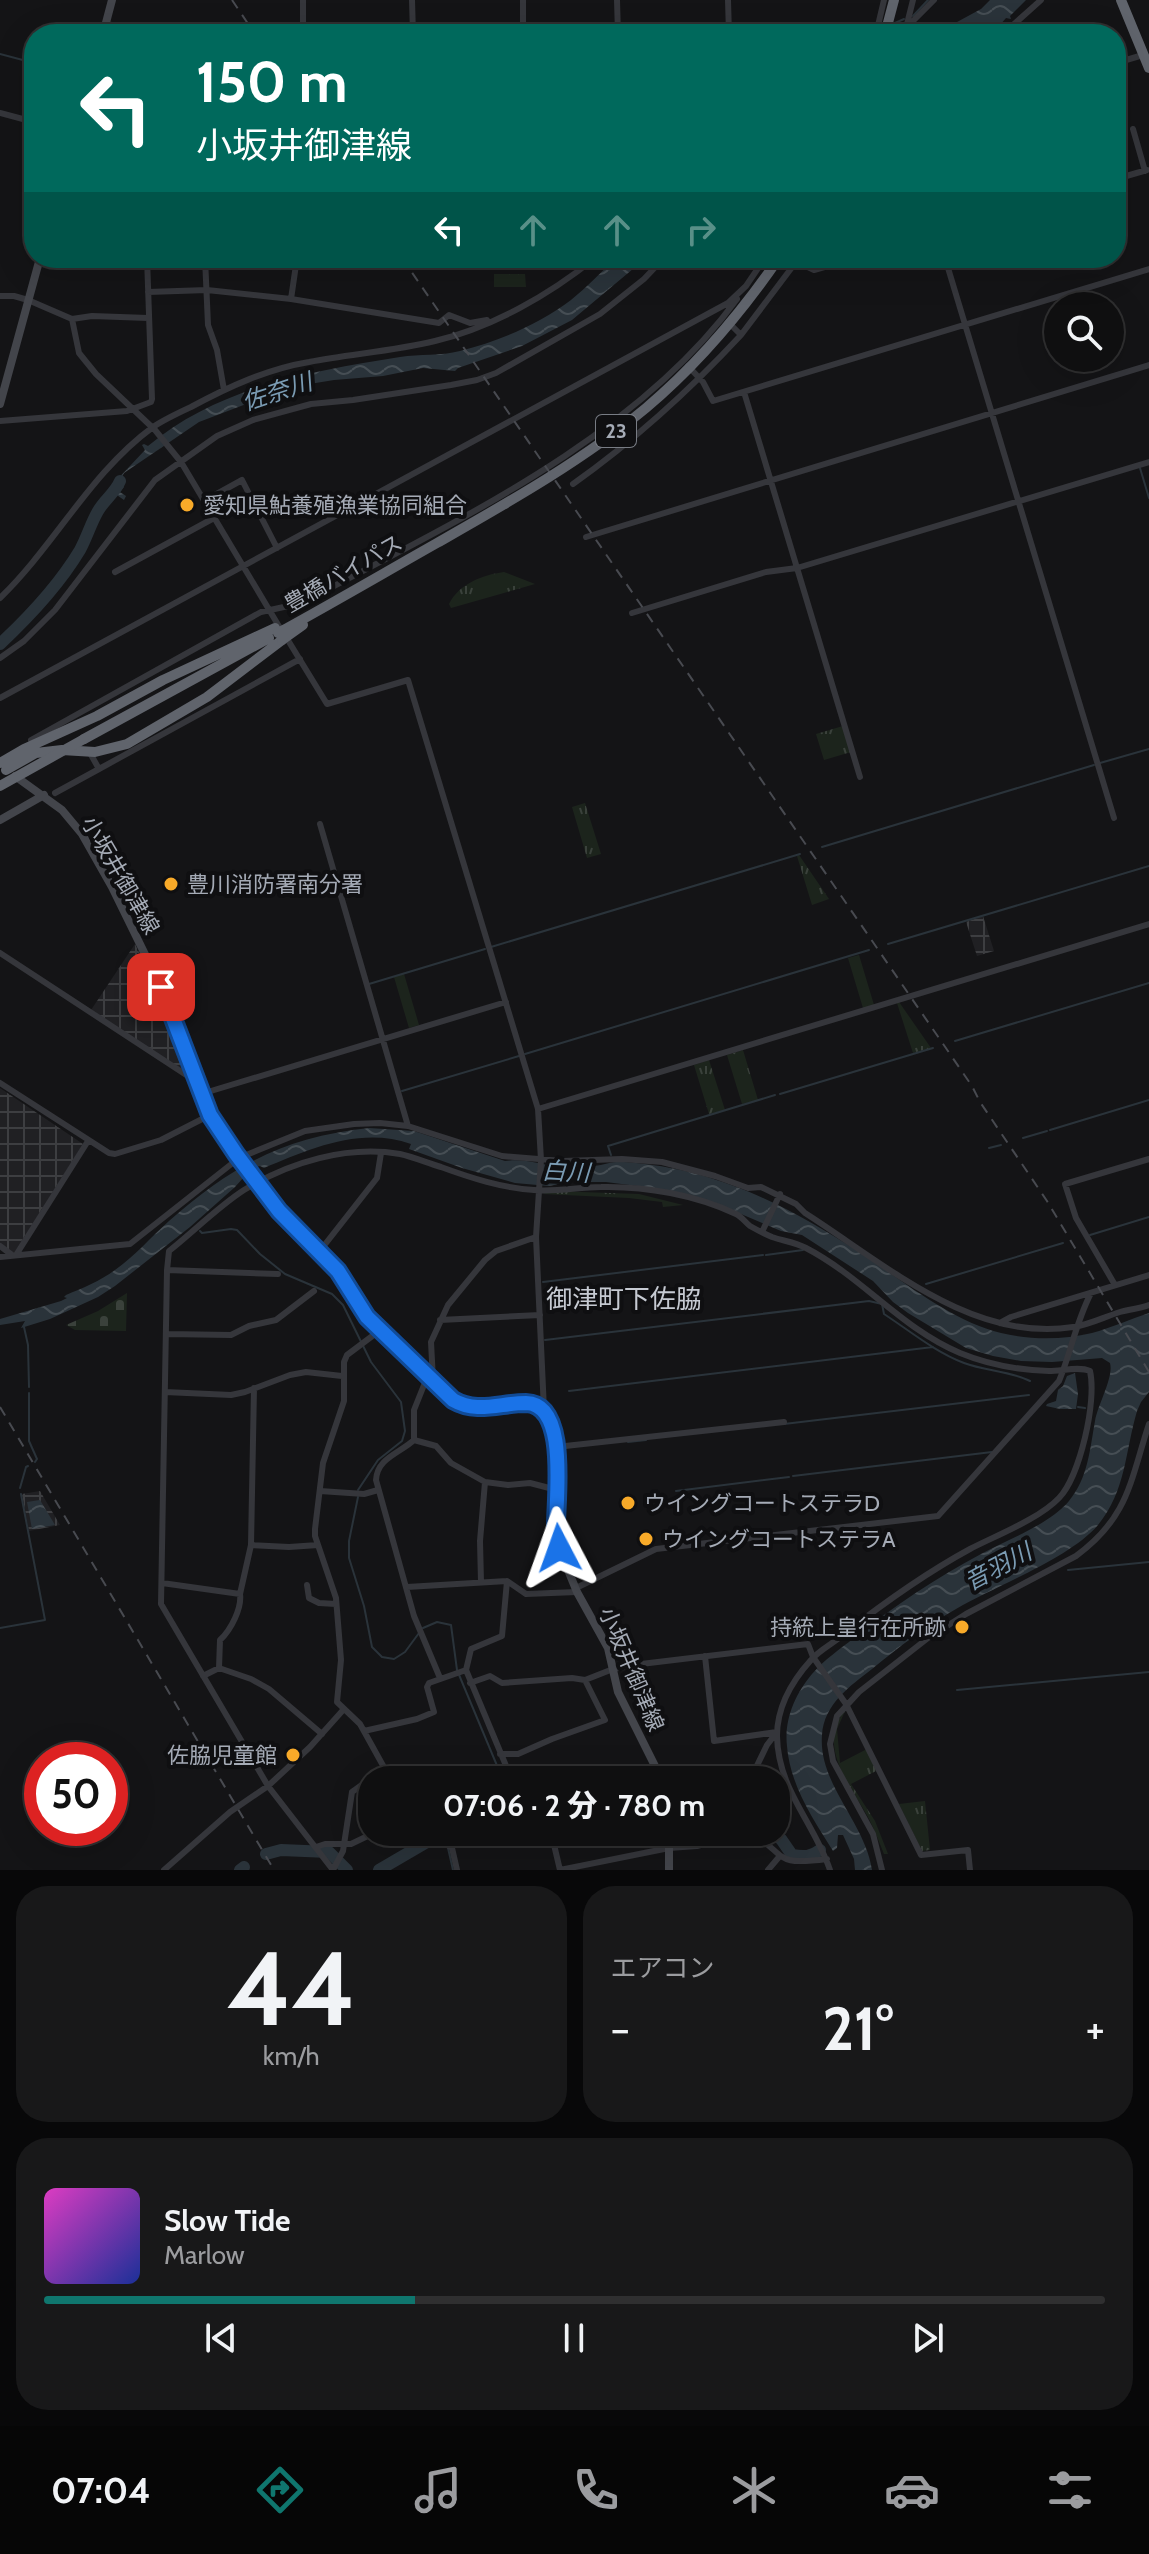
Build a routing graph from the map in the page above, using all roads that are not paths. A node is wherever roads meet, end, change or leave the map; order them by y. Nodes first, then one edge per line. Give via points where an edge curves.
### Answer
1 (112, 0) edge
2 (303, 0) edge
3 (412, 0) edge
4 (523, 0) edge
5 (617, 0) edge
6 (728, 0) edge
7 (890, 0) edge
8 (913, 0) edge
9 (934, 0) edge
10 (1041, 0) edge
11 (1121, 0) edge
12 (106, 24) edge
13 (303, 24) edge
14 (413, 24) edge
15 (523, 24) edge
16 (618, 24) edge
17 (729, 24) edge
18 (884, 24) edge
19 (907, 24) joint
20 (1014, 24) edge
21 (1143, 55) junction
22 (1126, 60) edge
23 (1149, 68) edge
24 (0, 113) edge
25 (24, 119) edge
26 (1133, 129) dead end
27 (1147, 170) edge
28 (1126, 176) edge
29 (37, 268) edge
30 (147, 268) edge
31 (206, 268) edge
32 (296, 268) edge
33 (581, 268) edge
34 (654, 268) edge
35 (758, 268) edge
36 (769, 268) edge
37 (770, 268) edge
38 (792, 268) edge
39 (948, 268) edge
40 (1149, 269) edge
41 (746, 286) junction
42 (207, 290) junction
43 (148, 292) junction
44 (0, 296) edge
45 (291, 299) junction
46 (28, 300) junction
47 (722, 317) junction
48 (148, 318) junction
49 (495, 318) junction
50 (72, 319) junction
51 (966, 325) junction
52 (741, 335) junction
53 (683, 360) junction
54 (1149, 365) edge
55 (700, 379) junction
56 (224, 390) junction
57 (744, 392) junction
58 (0, 404) edge
59 (132, 409) junction
60 (992, 412) junction
61 (0, 421) edge
62 (154, 428) junction
63 (179, 460) junction
64 (1149, 462) edge
65 (769, 480) junction
66 (573, 484) dead end
67 (204, 501) junction
68 (1019, 502) junction
69 (214, 518) junction
70 (586, 537) dead end
71 (277, 548) junction
72 (243, 567) junction
73 (797, 568) junction
74 (115, 572) dead end
75 (0, 598) edge
76 (268, 610) junction
77 (632, 613) dead end
78 (278, 634) junction
79 (0, 658) edge
80 (300, 659) junction
81 (0, 698) edge
82 (31, 740) dead end
83 (90, 752) junction
84 (1, 768) edge
85 (99, 769) junction
86 (860, 777) dead end
87 (0, 784) edge
88 (55, 793) dead end
89 (44, 795) junction
90 (1114, 818) dead end
91 (0, 820) edge
92 (320, 824) dead end
93 (1149, 924) edge
94 (0, 953) edge
95 (506, 1002) junction
96 (384, 1038) junction
97 (197, 1082) junction
98 (0, 1083) edge
99 (201, 1094) junction
100 (538, 1109) junction
101 (210, 1115) junction
102 (408, 1126) junction
103 (88, 1141) junction
104 (381, 1153) junction
105 (1149, 1159) edge
106 (240, 1160) junction
107 (540, 1161) junction
108 (257, 1182) junction
109 (539, 1189) junction
110 (779, 1195) junction
111 (762, 1230) junction
112 (536, 1237) junction
113 (0, 1246) edge
114 (319, 1252) junction
115 (14, 1255) junction
116 (0, 1257) edge
117 (167, 1270) junction
118 (278, 1274) dead end
119 (1149, 1275) edge
120 (1115, 1285) junction
121 (314, 1291) dead end
122 (1091, 1293) junction
123 (1149, 1305) edge
124 (540, 1315) junction
125 (440, 1320) junction
126 (999, 1324) junction
127 (1076, 1328) junction
128 (379, 1331) junction
129 (167, 1334) junction
130 (1064, 1369) junction
131 (342, 1376) junction
132 (431, 1378) junction
133 (254, 1388) junction
134 (165, 1392) junction
135 (544, 1410) junction
136 (784, 1422) dead end
137 (1149, 1424) edge
138 (414, 1440) junction
139 (556, 1447) junction
140 (485, 1482) junction
141 (378, 1490) junction
142 (557, 1490) junction
143 (320, 1491) junction
144 (251, 1545) junction
145 (318, 1545) junction
146 (507, 1581) junction
147 (481, 1582) junction
148 (162, 1583) junction
149 (307, 1585) dead end
150 (407, 1587) junction
151 (576, 1590) junction
152 (240, 1594) junction
153 (336, 1604) junction
154 (705, 1656) junction
155 (814, 1659) junction
156 (219, 1668) junction
157 (613, 1669) junction
158 (464, 1671) junction
159 (203, 1676) junction
160 (440, 1678) junction
161 (585, 1680) junction
162 (470, 1683) junction
163 (845, 1703) junction
164 (344, 1709) junction
165 (364, 1731) junction
166 (777, 1732) junction
167 (322, 1734) junction
168 (500, 1754) junction
169 (382, 1766) edge
170 (506, 1766) edge
171 (656, 1766) edge
172 (757, 1766) edge
173 (268, 1786) junction
174 (358, 1788) edge
175 (358, 1840) edge
176 (344, 1846) junction
177 (449, 1846) edge
178 (554, 1846) edge
179 (683, 1846) edge
180 (768, 1846) edge
181 (669, 1848) junction
182 (318, 1850) junction
183 (779, 1857) junction
184 (827, 1859) junction
185 (336, 1866) edge
186 (164, 1870) edge
187 (457, 1870) edge
188 (560, 1870) edge
189 (669, 1870) edge
190 (768, 1870) edge
191 (830, 1870) edge
192 (882, 1870) edge
193 (970, 1870) edge

1 - 12 main road
2 - 13 street
3 - 14 street
4 - 15 street
5 - 16 street
6 - 17 street
7 - 18 highway, bridge
8 - 19 street
9 - 19 street
10 - 20 street
11 - 21 highway
21 - 22 street
21 - 23 highway
24 - 25 street
26 - 27 street
27 - 28 street
29 - 46 main road
30 - 43 street
31 - 42 street
32 - 45 street
33 - 49 street via 545,294
34 - 63 street via 600,314 496,373 451,385 311,404 253,420
35 - 41 street
36 - 78 highway, 豊橋バイパス / 23, bridge via 682,369 605,435
37 - 78 highway, 豊橋バイパス / 23, bridge via 732,321 684,373 607,438 543,482
38 - 52 street
39 - 51 street
40 - 51 street
41 - 47 street
41 - 71 street via 728,303
42 - 43 street
42 - 45 street
42 - 56 street via 208,325
43 - 48 street
44 - 46 street
45 - 49 street via 439,323 449,315 470,323
46 - 50 street
46 - 58 main road
47 - 52 street
47 - 53 street
48 - 50 street
48 - 59 street via 152,399
49 - 56 street via 437,341 305,362
50 - 59 street via 79,353
51 - 57 street
51 - 60 street
52 - 55 street
53 - 55 street
53 - 76 street via 558,462 302,603
54 - 60 street
55 - 57 street via 713,401
55 - 66 street via 640,434
56 - 62 street
57 - 65 street
59 - 61 street
59 - 62 street
60 - 65 street
60 - 68 street
62 - 63 street
62 - 75 street via 101,476
63 - 67 street
63 - 79 street via 155,480 55,610
64 - 68 street
65 - 70 street
65 - 73 street
67 - 69 street
67 - 71 street via 242,480
68 - 73 street
68 - 90 street
69 - 72 street
69 - 74 street
71 - 72 street
72 - 76 street
72 - 81 street
73 - 77 street via 761,573
73 - 86 street
76 - 80 street
76 - 82 street
78 - 83 highway via 207,697 176,717 127,744
78 - 84 highway via 163,680 24,749
78 - 87 highway, 豊橋バイパス / 23, bridge
80 - 85 street
80 - 95 street via 327,704 408,680
83 - 84 highway via 36,753
83 - 85 street
84 - 89 main road, 小坂井御津線
85 - 88 street
89 - 91 main road
89 - 97 main road, 小坂井御津線 via 82,834 112,887 161,987
92 - 96 street
93 - 100 street
94 - 97 street
95 - 96 street
95 - 100 street
96 - 99 street
96 - 102 street
97 - 99 main road, 小坂井御津線
98 - 103 street
99 - 101 main road, 小坂井御津線
100 - 107 street
101 - 103 street via 161,1140 115,1154
101 - 106 main road, 小坂井御津線
102 - 106 street via 380,1123 305,1131
102 - 107 street via 486,1152
103 - 115 street
104 - 108 street via 320,1158
104 - 109 street via 415,1158 495,1184
104 - 114 street via 377,1178
105 - 120 street via 1065,1184 1076,1218
106 - 108 main road, 小坂井御津線
106 - 115 street via 130,1244
107 - 109 street
107 - 110 street via 662,1162
108 - 114 main road, 小坂井御津線
108 - 117 street via 169,1251
109 - 111 street via 601,1187 676,1194 740,1215
109 - 112 street
110 - 111 street
110 - 126 street via 940,1301
111 - 130 street via 807,1249 957,1352 999,1366
112 - 124 street
112 - 125 street via 485,1260
113 - 115 street
114 - 128 main road, 小坂井御津線
115 - 116 street
117 - 118 street
117 - 129 street
119 - 120 street
120 - 122 street
121 - 129 street via 276,1320 231,1335
122 - 126 street
122 - 127 street
123 - 127 street
124 - 125 street
124 - 135 street
125 - 132 street via 431,1342
126 - 127 street
127 - 130 street
128 - 131 street via 347,1355
128 - 132 main road, 小坂井御津線
129 - 134 street
130 - 151 street via 1053,1389 938,1516 656,1549
130 - 155 street via 1085,1369 1092,1378 1079,1460 1064,1492 1050,1506 914,1581
131 - 133 street via 306,1372
131 - 143 street via 342,1409 323,1463
132 - 135 main road, 小坂井御津線 via 464,1407 527,1403
132 - 138 street via 414,1410
133 - 134 street via 231,1395
133 - 144 street
134 - 148 street
135 - 139 main road, 小坂井御津線
136 - 139 street
137 - 163 street via 1124,1503 1089,1546 939,1630
138 - 140 street via 436,1446 451,1463
138 - 141 street via 378,1467
139 - 142 main road, 小坂井御津線
140 - 142 street
140 - 147 street
141 - 143 street
141 - 150 street
142 - 151 main road, 小坂井御津線 via 559,1548
143 - 145 street
144 - 145 street
144 - 152 street
145 - 153 street
146 - 147 street
146 - 151 street via 526,1594
146 - 158 street via 502,1636 471,1649
147 - 150 street
148 - 152 street
148 - 159 street via 163,1609
149 - 153 street via 311,1600
150 - 160 street
151 - 157 main road, 小坂井御津線 via 601,1633
152 - 156 street via 240,1605 220,1640
153 - 164 street via 341,1660 337,1702
154 - 155 street via 808,1644
154 - 157 street
154 - 166 street via 714,1741
155 - 163 street
155 - 166 street via 792,1685
156 - 159 street
156 - 167 street via 269,1689
157 - 161 street
157 - 171 main road, 小坂井御津線 via 618,1692
158 - 160 street
158 - 162 street
159 - 173 street
160 - 165 street via 427,1687 434,1712
161 - 162 street via 502,1683 490,1676
161 - 168 street via 605,1720 518,1754
162 - 168 street
163 - 192 street via 833,1725 833,1761 873,1834
163 - 193 street via 921,1855 968,1850
164 - 165 street
164 - 167 street
165 - 169 street
166 - 172 street
166 - 184 street via 785,1780
167 - 173 street
168 - 170 street
173 - 182 street
173 - 186 street
174 - 176 street via 352,1792
175 - 176 street
176 - 182 street via 325,1844
176 - 185 street
177 - 187 street
178 - 188 street
179 - 181 street
180 - 183 street
181 - 188 street
181 - 189 main road
182 - 185 street
183 - 184 street via 791,1862
183 - 190 street
184 - 191 street

